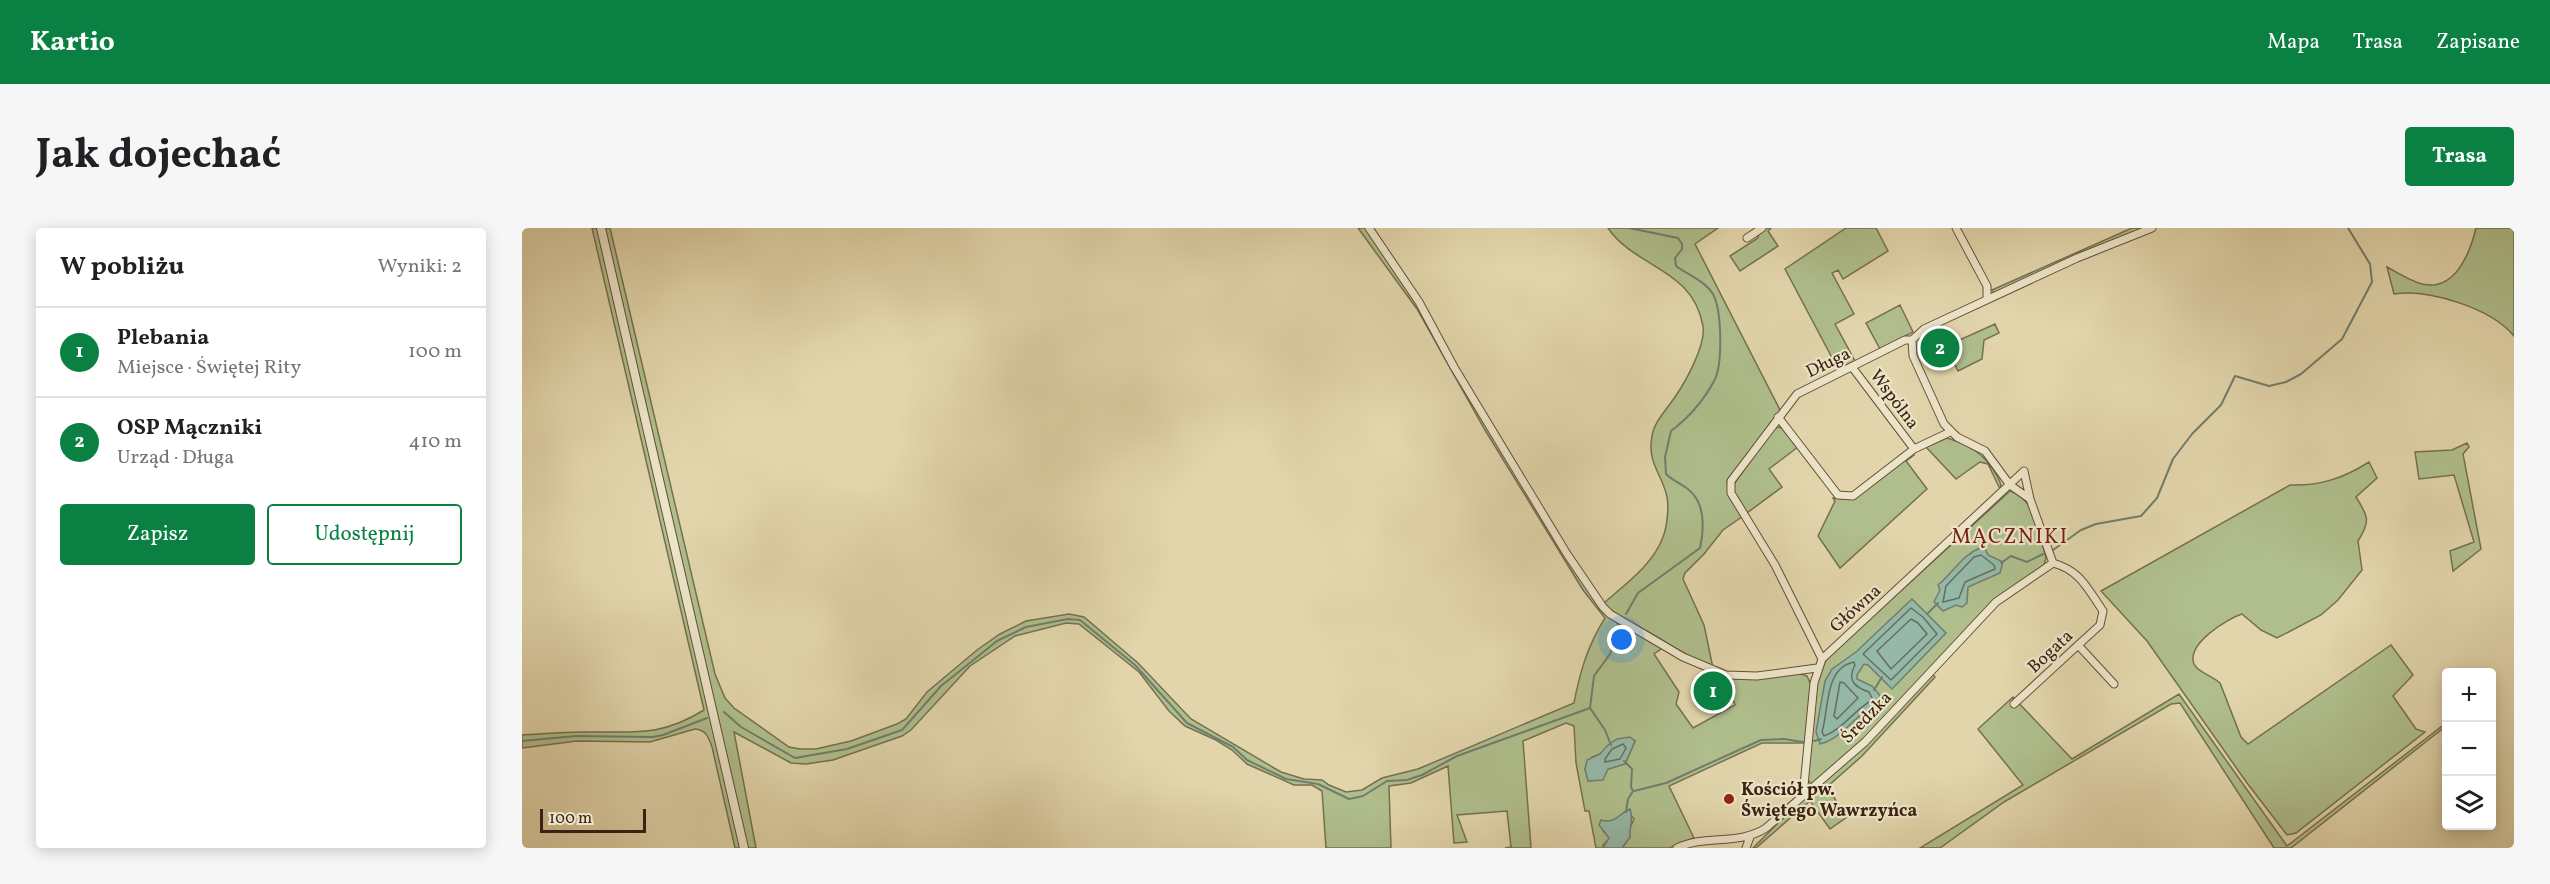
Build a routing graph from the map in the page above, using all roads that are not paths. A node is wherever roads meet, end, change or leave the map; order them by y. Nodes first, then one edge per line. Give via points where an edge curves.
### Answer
1 (602, 228) edge
2 (1369, 228) edge
3 (1762, 228) edge
4 (1956, 228) edge
5 (2152, 228) edge
6 (1747, 238) dead end
7 (1987, 299) junction
8 (1912, 340) junction
9 (1852, 367) junction
10 (1778, 417) junction
11 (1950, 432) junction
12 (1914, 449) junction
13 (2010, 485) junction
14 (2030, 499) junction
15 (2053, 563) junction
16 (2078, 645) junction
17 (1822, 659) junction
18 (1817, 668) junction
19 (2114, 684) dead end
20 (2014, 704) dead end
21 (1803, 796) junction
22 (1750, 837) junction
23 (744, 848) edge
24 (1677, 848) edge
25 (1746, 848) edge

1 - 23 street
2 - 18 street via 1419,302 1454,368 1596,599 1610,614 1683,657 1726,675 1757,676
3 - 6 street
4 - 7 street via 1987,286
5 - 7 street, Długa
7 - 8 street, Długa via 1924,329
8 - 9 street, Długa
8 - 11 street via 1913,356
9 - 10 street, Długa via 1797,394
9 - 12 street, Wspólna
10 - 12 street via 1838,495 1853,496
10 - 17 street, Długa via 1731,481 1731,493 1775,565
11 - 12 street
11 - 13 street via 1985,451
13 - 14 street
13 - 14 street via 2024,471
13 - 17 street, Główna
14 - 15 street
15 - 16 street, Bogata via 2069,568 2082,579 2103,611 2100,626
15 - 21 street, Średzka via 1996,602 1865,742
16 - 19 street
16 - 20 street, Bogata
17 - 18 street, Główna
18 - 21 street, Główna
21 - 22 street, Średzka
22 - 24 street, Średzka via 1695,842
22 - 25 street

